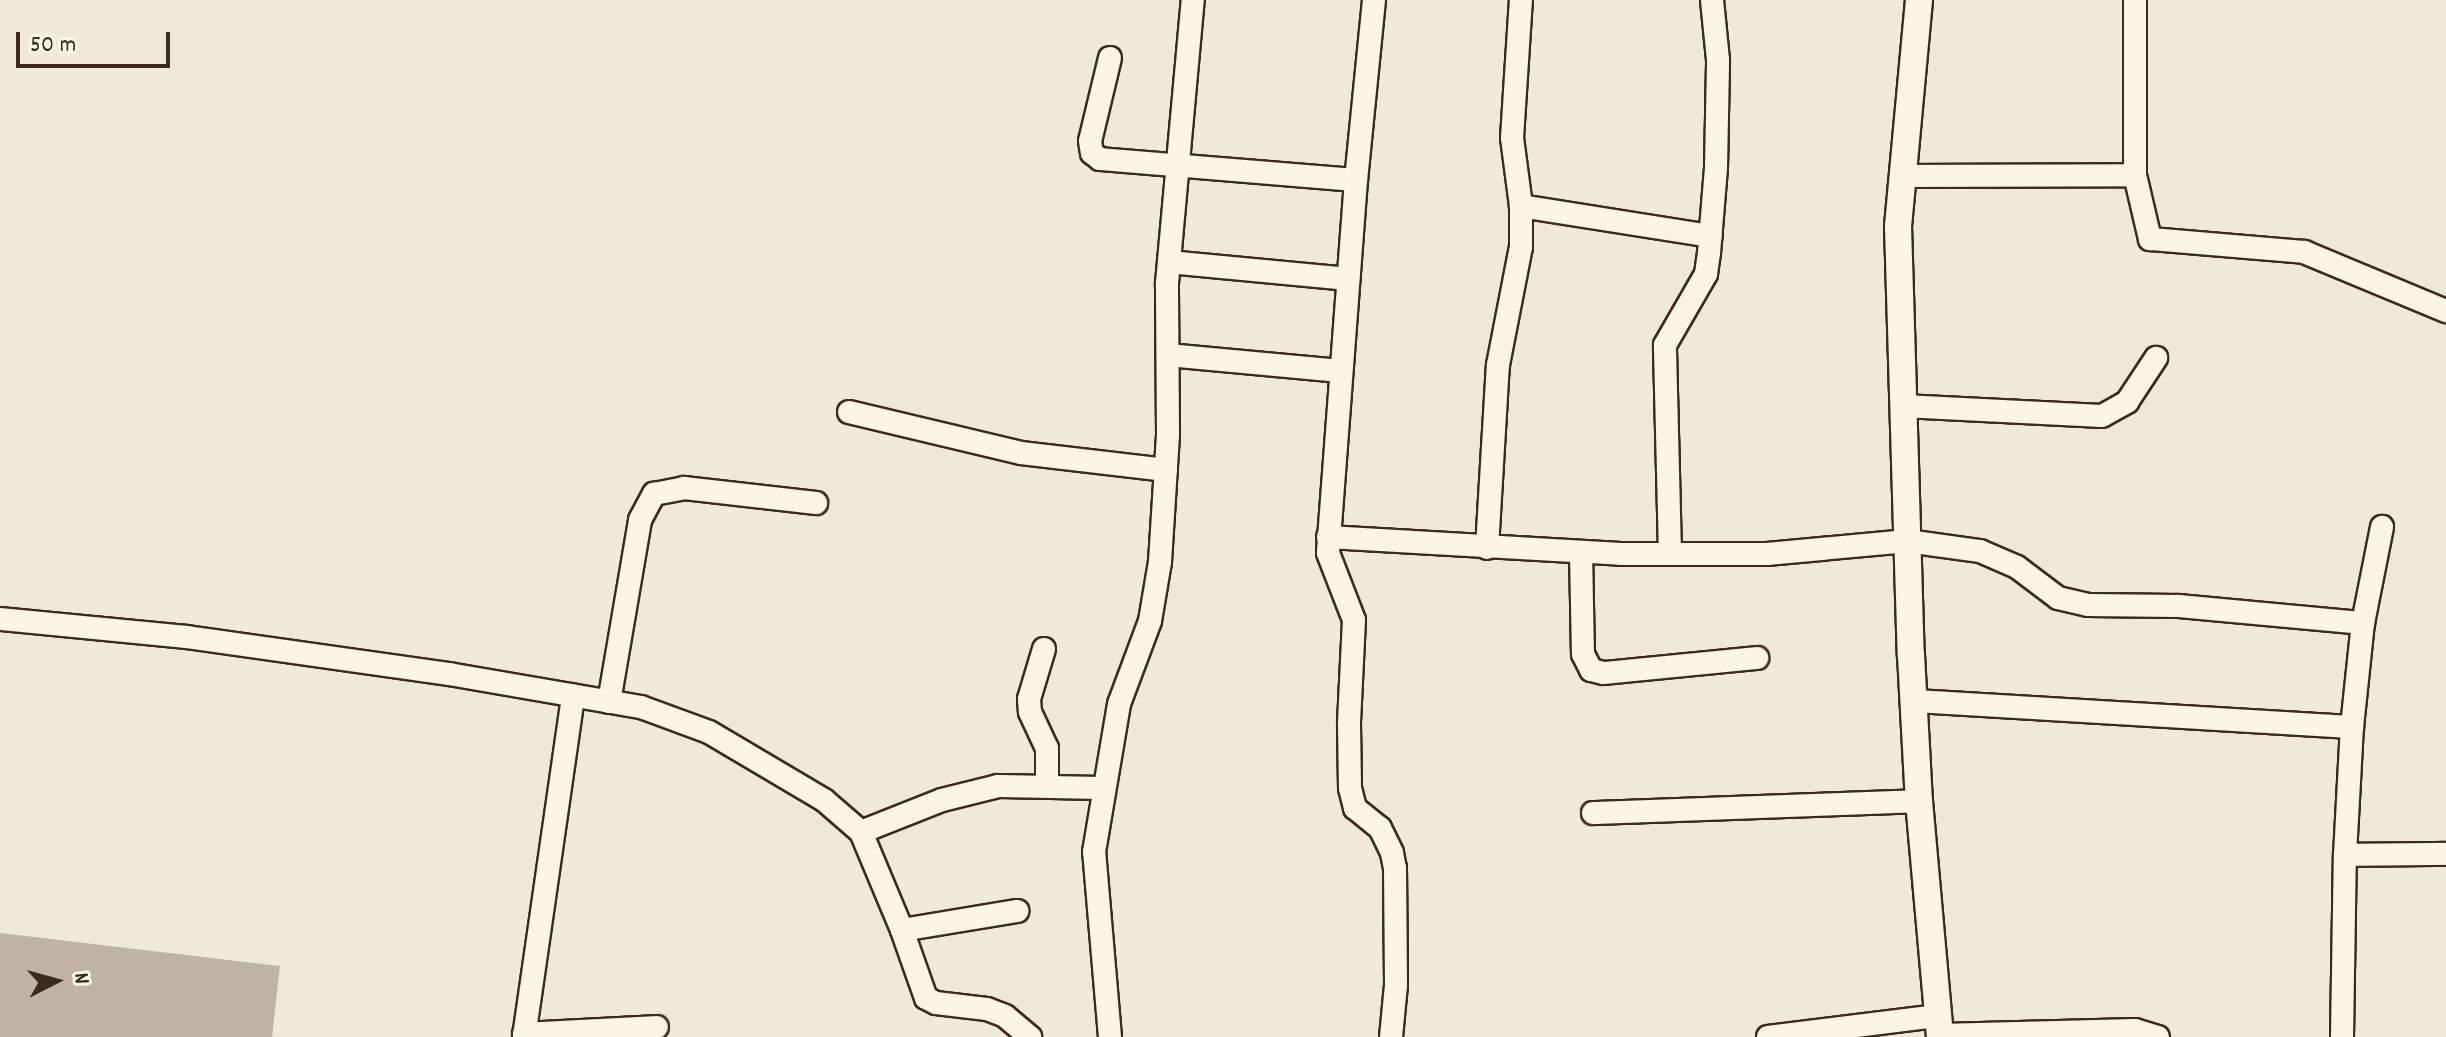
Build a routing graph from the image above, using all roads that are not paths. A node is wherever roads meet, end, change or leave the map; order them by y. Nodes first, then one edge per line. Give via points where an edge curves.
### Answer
1 (1193, 0) edge
2 (1374, 0) edge
3 (1521, 0) edge
4 (1712, 0) edge
5 (1919, 0) edge
6 (2135, 0) edge
7 (1110, 58) dead end
8 (1178, 166) junction
9 (2135, 175) junction
10 (1904, 176) junction
11 (1356, 180) junction
12 (1521, 206) junction
13 (1711, 236) junction
14 (1169, 262) junction
15 (1348, 279) junction
16 (2446, 311) edge
17 (1168, 355) junction
18 (2156, 358) dead end
19 (1340, 371) junction
20 (1903, 406) junction
21 (849, 412) dead end
22 (1166, 470) junction
23 (816, 503) dead end
24 (2382, 527) dead end
25 (1328, 537) junction
26 (1907, 541) junction
27 (1487, 548) junction
28 (1581, 552) junction
29 (1670, 554) junction
30 (0, 619) edge
31 (2363, 623) junction
32 (1044, 649) dead end
33 (1757, 658) dead end
34 (573, 695) junction
35 (1914, 701) junction
36 (609, 702) junction
37 (2352, 727) junction
38 (1047, 786) junction
39 (1103, 788) junction
40 (1919, 801) junction
41 (1593, 813) dead end
42 (861, 832) junction
43 (2446, 854) edge
44 (2345, 855) junction
45 (1017, 911) dead end
46 (902, 930) junction
47 (657, 1027) dead end
48 (1939, 1029) edge
49 (524, 1036) edge
50 (1779, 1036) edge
51 (1030, 1037) edge
52 (1110, 1037) edge
53 (1391, 1037) edge
54 (2158, 1037) edge
55 (2342, 1037) edge

1 - 8 street
2 - 11 street
3 - 12 street via 1512,138
4 - 13 street via 1718,60
5 - 10 street
6 - 9 street
7 - 8 street via 1091,135 1092,153 1108,160
8 - 11 street
8 - 14 street
9 - 10 street
9 - 16 street via 2147,234 2155,242 2304,252
10 - 20 street via 1898,226
11 - 15 street
12 - 13 street
12 - 27 street via 1521,247 1496,381
13 - 29 street via 1706,274 1665,345
14 - 15 street
14 - 17 street
15 - 19 street
17 - 19 street
17 - 22 street
18 - 20 street via 2127,402 2102,416
19 - 25 street
20 - 26 street
21 - 22 street via 1021,453
22 - 39 street via 1150,621 1119,704
23 - 36 street via 684,488 654,494 640,520
24 - 31 street
25 - 27 street
25 - 53 street via 1332,571 1354,620 1350,788 1355,808 1387,839 1395,868
26 - 29 street via 1767,554
26 - 31 street via 1980,551 2017,567 2058,598 2088,605 2179,606
26 - 35 street
27 - 28 street
28 - 29 street
28 - 33 street via 1583,654 1591,670
30 - 34 street via 186,637
31 - 37 street
32 - 38 street via 1029,699 1047,748
34 - 36 street
34 - 49 street
35 - 37 street
35 - 40 street
36 - 42 street via 641,707 709,732 824,800
37 - 44 street
38 - 39 street
38 - 42 street via 973,791
39 - 52 street via 1094,852
40 - 41 street
40 - 48 street
42 - 46 street
43 - 44 street
44 - 55 street
45 - 46 street
46 - 51 street via 926,998 987,1009
47 - 49 street
48 - 50 street
48 - 54 street via 2135,1030

